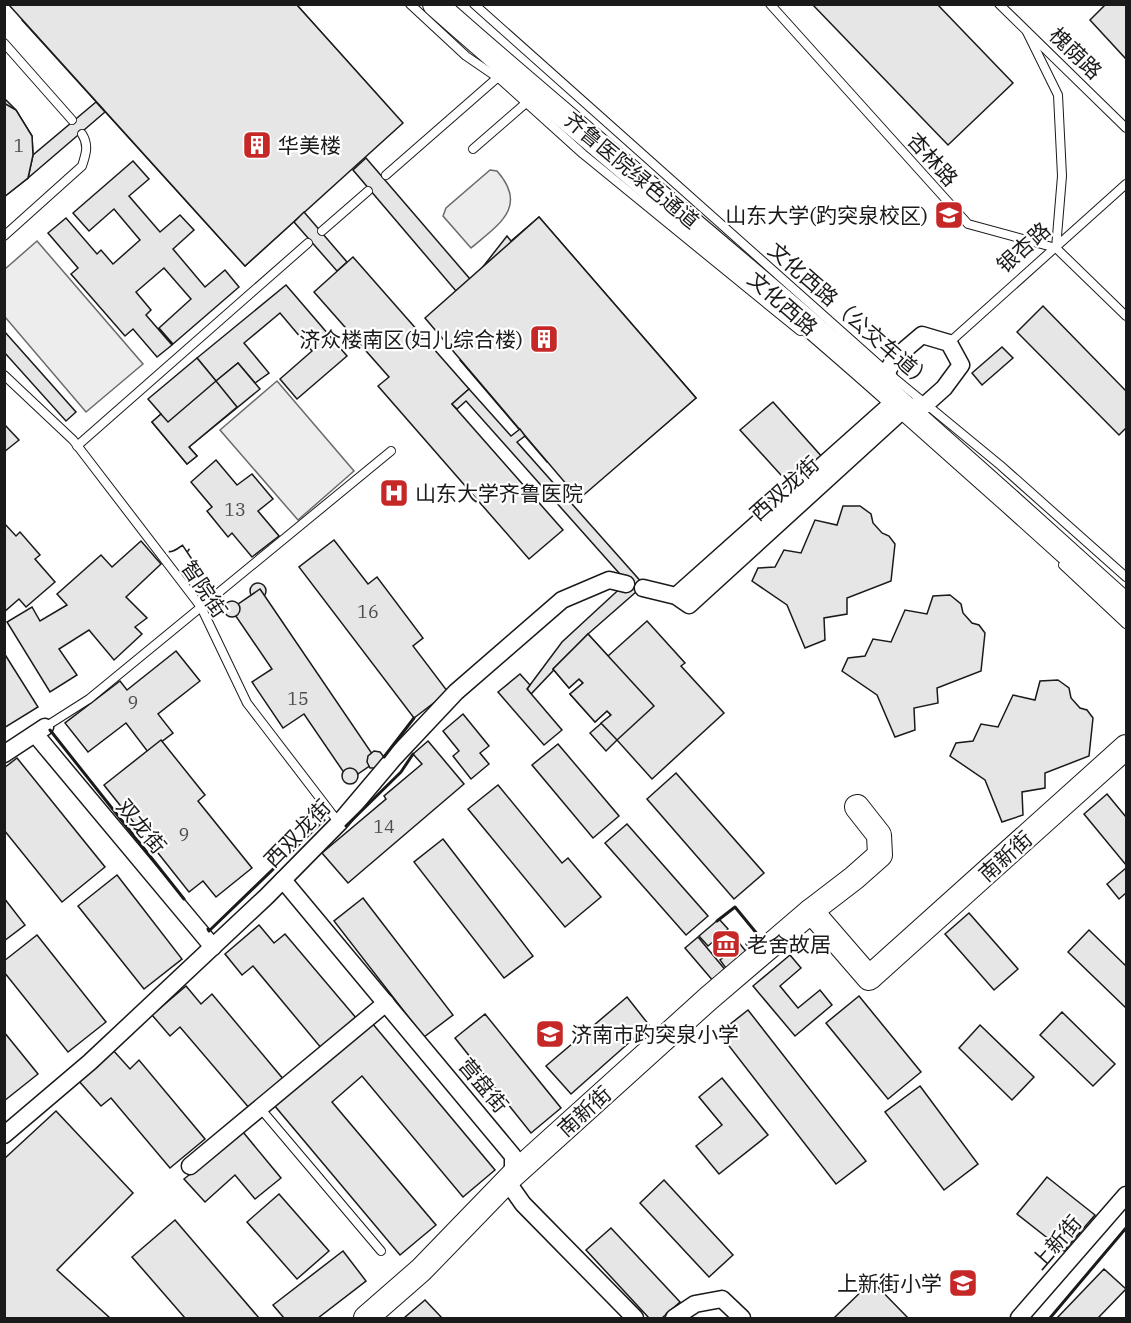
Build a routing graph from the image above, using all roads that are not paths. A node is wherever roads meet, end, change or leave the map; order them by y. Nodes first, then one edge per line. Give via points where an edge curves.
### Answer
1 (410, 4) edge
2 (435, 4) edge
3 (474, 4) edge
4 (770, 4) edge
5 (999, 4) edge
6 (1027, 32) junction
7 (4, 43) edge
8 (497, 78) junction
9 (526, 103) junction
10 (72, 120) dead end
11 (1126, 128) edge
12 (82, 134) dead end
13 (473, 149) dead end
14 (386, 175) dead end
15 (1126, 184) edge
16 (368, 191) dead end
17 (322, 231) dead end
18 (4, 236) edge
19 (308, 243) dead end
20 (1056, 248) junction
21 (1126, 316) edge
22 (809, 339) dead end
23 (950, 342) junction
24 (891, 365) junction
25 (4, 375) edge
26 (854, 376) dead end
27 (908, 405) junction
28 (78, 446) junction
29 (391, 451) dead end
30 (959, 469) dead end
31 (1052, 555) dead end
32 (1126, 577) edge
33 (626, 584) dead end
34 (643, 588) dead end
35 (1126, 606) edge
36 (201, 608) junction
37 (1126, 624) edge
38 (40, 731) junction
39 (1126, 747) edge
40 (4, 753) edge
41 (857, 807) dead end
42 (339, 823) junction
43 (284, 879) junction
44 (811, 911) junction
45 (213, 947) junction
46 (386, 1003) junction
47 (260, 1108) junction
48 (4, 1135) edge
49 (190, 1166) dead end
50 (513, 1175) junction
51 (1126, 1195) edge
52 (381, 1251) dead end
53 (366, 1318) edge
54 (635, 1318) edge
55 (674, 1318) edge
56 (742, 1318) edge
57 (1019, 1318) edge

1 - 8 lane, 齐鲁医院绿色通道 via 466,56
2 - 27 street, 文化西路
3 - 24 lane, 文化西路（公交车道）
4 - 20 lane, 杏林路 via 968,224
5 - 6 lane, 槐荫路
6 - 11 lane, 槐荫路
6 - 20 lane via 1058,94 1062,177
7 - 10 lane
8 - 9 lane, 齐鲁医院绿色通道
8 - 14 lane
9 - 13 lane
9 - 22 lane, 齐鲁医院绿色通道
12 - 18 lane via 87,141 82,166
15 - 20 lane, 银杏路
16 - 17 lane
19 - 28 lane
20 - 21 lane, 杏林路
20 - 23 lane, 银杏路
23 - 24 street via 922,335
23 - 27 street via 961,365 944,388
24 - 27 street
24 - 27 lane, 文化西路（公交车道）
25 - 28 lane, 广智院街
26 - 27 lane
27 - 30 lane
27 - 32 lane, 文化西路（公交车道） via 1000,465
27 - 34 street, 西双龙街 via 689,604 676,596
27 - 35 street, 文化西路
28 - 36 lane, 广智院街
29 - 36 lane
31 - 37 lane
33 - 42 street, 西双龙街 via 609,580 562,600 456,692
36 - 38 lane via 89,699
36 - 42 lane, 广智院街 via 247,703
38 - 40 street
38 - 45 street, 双龙街
39 - 44 street, 南新街 via 869,978
41 - 44 street, 南新街 via 879,835 880,855
42 - 43 street, 西双龙街
43 - 45 street, 西双龙街
43 - 46 street, 营盘街
44 - 50 street, 南新街
45 - 48 street, 西双龙街 via 90,1062
46 - 47 street
46 - 50 street, 营盘街 via 513,1156
47 - 49 street
47 - 52 lane
50 - 53 street, 南新街 via 422,1270
50 - 54 street, 营盘街 via 511,1187 523,1204
51 - 57 street, 上新街
55 - 56 street via 695,1304 722,1299

